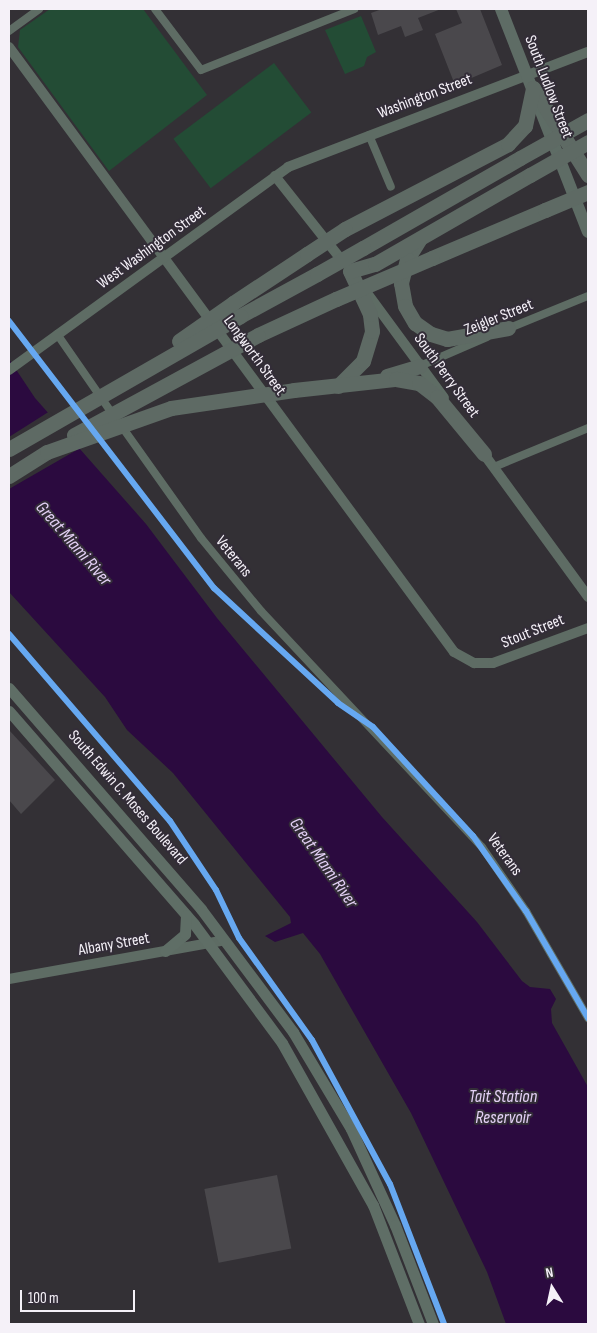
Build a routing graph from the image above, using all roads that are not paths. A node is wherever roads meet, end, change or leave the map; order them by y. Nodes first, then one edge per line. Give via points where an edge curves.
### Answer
1 (39, 9) edge
2 (155, 9) edge
3 (354, 9) edge
4 (501, 9) edge
5 (9, 31) edge
6 (9, 47) edge
7 (588, 52) edge
8 (530, 82) junction
9 (588, 120) edge
10 (369, 135) junction
11 (588, 142) edge
12 (588, 175) edge
13 (275, 176) junction
14 (391, 187) dead end
15 (588, 192) edge
16 (588, 232) edge
17 (420, 239) junction
18 (164, 259) junction
19 (350, 271) junction
20 (588, 296) edge
21 (508, 328) junction
22 (57, 334) junction
23 (420, 366) junction
24 (9, 370) edge
25 (359, 383) junction
26 (338, 386) junction
27 (113, 388) junction
28 (588, 428) edge
29 (9, 449) edge
30 (47, 452) junction
31 (484, 454) junction
32 (494, 467) junction
33 (9, 476) edge
34 (588, 597) edge
35 (588, 628) edge
36 (488, 664) joint
37 (9, 688) edge
38 (18, 699) junction
39 (9, 709) edge
40 (87, 777) junction
41 (75, 787) junction
42 (186, 915) junction
43 (225, 940) junction
44 (209, 943) junction
45 (165, 951) junction
46 (9, 979) edge
47 (588, 1018) edge
48 (419, 1324) edge
49 (433, 1324) edge

1 - 5 street
2 - 3 street via 201,70
4 - 8 main road, South Ludlow Street
6 - 18 street, Longworth Street
7 - 8 street, Washington Street
8 - 10 street, Washington Street
8 - 12 highway
8 - 16 main road, South Ludlow Street
8 - 27 highway, bridge via 525,126 508,144 345,229 233,302
9 - 27 highway, bridge
10 - 13 street, Washington Street via 288,166
10 - 14 street
11 - 17 highway, bridge
13 - 18 street, West Washington Street
13 - 19 street, South Perry Street
15 - 30 highway, bridge via 258,335 152,390
17 - 19 highway via 371,266
17 - 21 highway via 407,259 401,283 405,306 415,323 431,334 447,338
18 - 22 street, West Washington Street
18 - 36 street, Longworth Street via 454,652 468,661
19 - 23 street, South Perry Street
19 - 26 highway via 370,314 372,331 363,361
20 - 21 street, Zeigler Street
21 - 23 street, Zeigler Street
22 - 24 street, West Washington Street
22 - 47 street, Veterans via 228,573 482,847 526,911
23 - 25 highway
23 - 31 street, South Perry Street
25 - 26 highway
25 - 31 highway via 396,379 419,383 437,397
26 - 30 highway, bridge via 171,408
27 - 29 highway, bridge
28 - 32 street
30 - 33 highway
31 - 32 street, South Perry Street
32 - 34 street, South Perry Street
35 - 36 street, Stout Street
37 - 38 main road, South Edwin C. Moses Boulevard
38 - 39 main road
38 - 40 main road, South Edwin C. Moses Boulevard
39 - 41 main road, South Edwin C. Moses Boulevard
40 - 41 main road
40 - 43 main road, South Edwin C. Moses Boulevard
41 - 42 main road, South Edwin C. Moses Boulevard
42 - 44 main road, South Edwin C. Moses Boulevard
42 - 45 main road via 185,934
43 - 44 street, Albany Street
43 - 49 main road, South Edwin C. Moses Boulevard via 293,1032 351,1130 398,1233
44 - 45 street, Albany Street
44 - 48 main road, South Edwin C. Moses Boulevard via 263,1016 309,1087 372,1205
45 - 46 street, Albany Street

